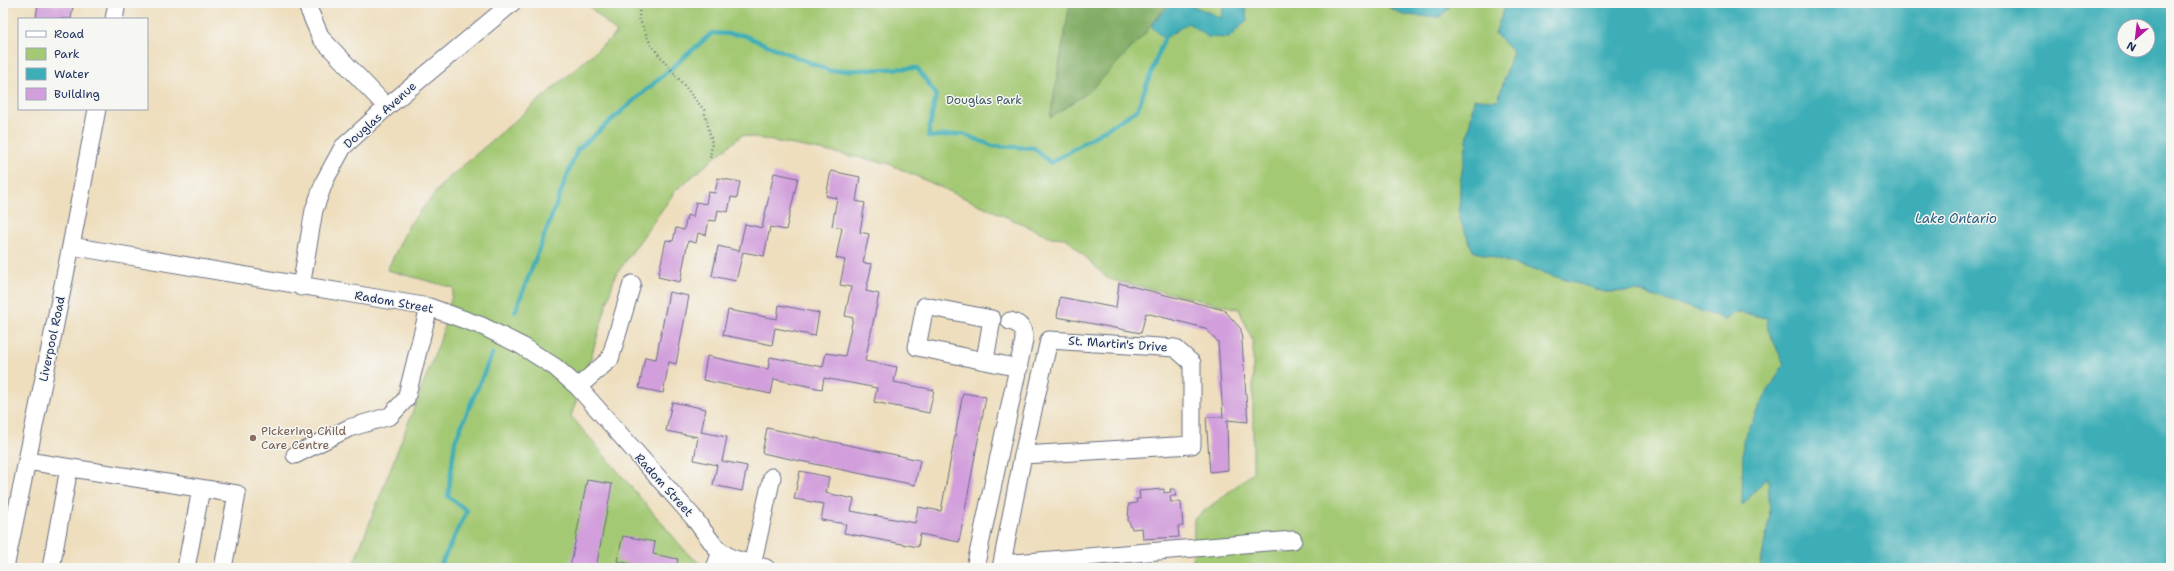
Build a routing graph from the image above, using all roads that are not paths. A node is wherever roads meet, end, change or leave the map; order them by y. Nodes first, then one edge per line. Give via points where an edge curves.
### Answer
1 (117, 3) edge
2 (306, 3) edge
3 (512, 3) edge
4 (114, 18) edge
5 (387, 107) junction
6 (97, 110) edge
7 (71, 246) junction
8 (632, 284) dead end
9 (301, 287) junction
10 (429, 307) junction
11 (1010, 322) dead end
12 (985, 360) junction
13 (1019, 368) junction
14 (578, 387) junction
15 (1023, 455) junction
16 (295, 456) dead end
17 (27, 461) junction
18 (69, 468) junction
19 (772, 477) dead end
20 (201, 489) junction
21 (1293, 540) dead end
22 (721, 552) junction
23 (750, 566) edge
24 (1002, 566) edge
25 (5, 568) edge
26 (51, 568) edge
27 (186, 568) edge
28 (224, 568) edge
29 (715, 568) edge
30 (975, 568) edge

1 - 4 street
2 - 5 street via 321,38
3 - 5 street, Douglas Avenue
5 - 9 street, Douglas Avenue via 343,147 325,180 314,210
6 - 7 street, Liverpool Road
7 - 9 street, Radom Street
7 - 17 street, Liverpool Road
8 - 14 street via 610,359
9 - 10 street, Radom Street
10 - 14 street, Radom Street via 482,326 522,346 555,367
10 - 16 street via 406,399 390,416 349,428
11 - 13 street via 1018,323 1024,330
12 - 12 street via 992,319 925,306 917,347
12 - 13 street
13 - 30 street
14 - 22 street, Radom Street
15 - 15 street, St. Martin's Drive via 1049,340 1175,348 1192,363 1192,445
15 - 24 street, St. Martin's Drive
17 - 18 street
17 - 25 street, Liverpool Road
18 - 20 street
18 - 26 street
19 - 23 street
20 - 27 street
20 - 28 street via 237,494
21 - 24 street
22 - 23 street, Radom Street
22 - 29 street

